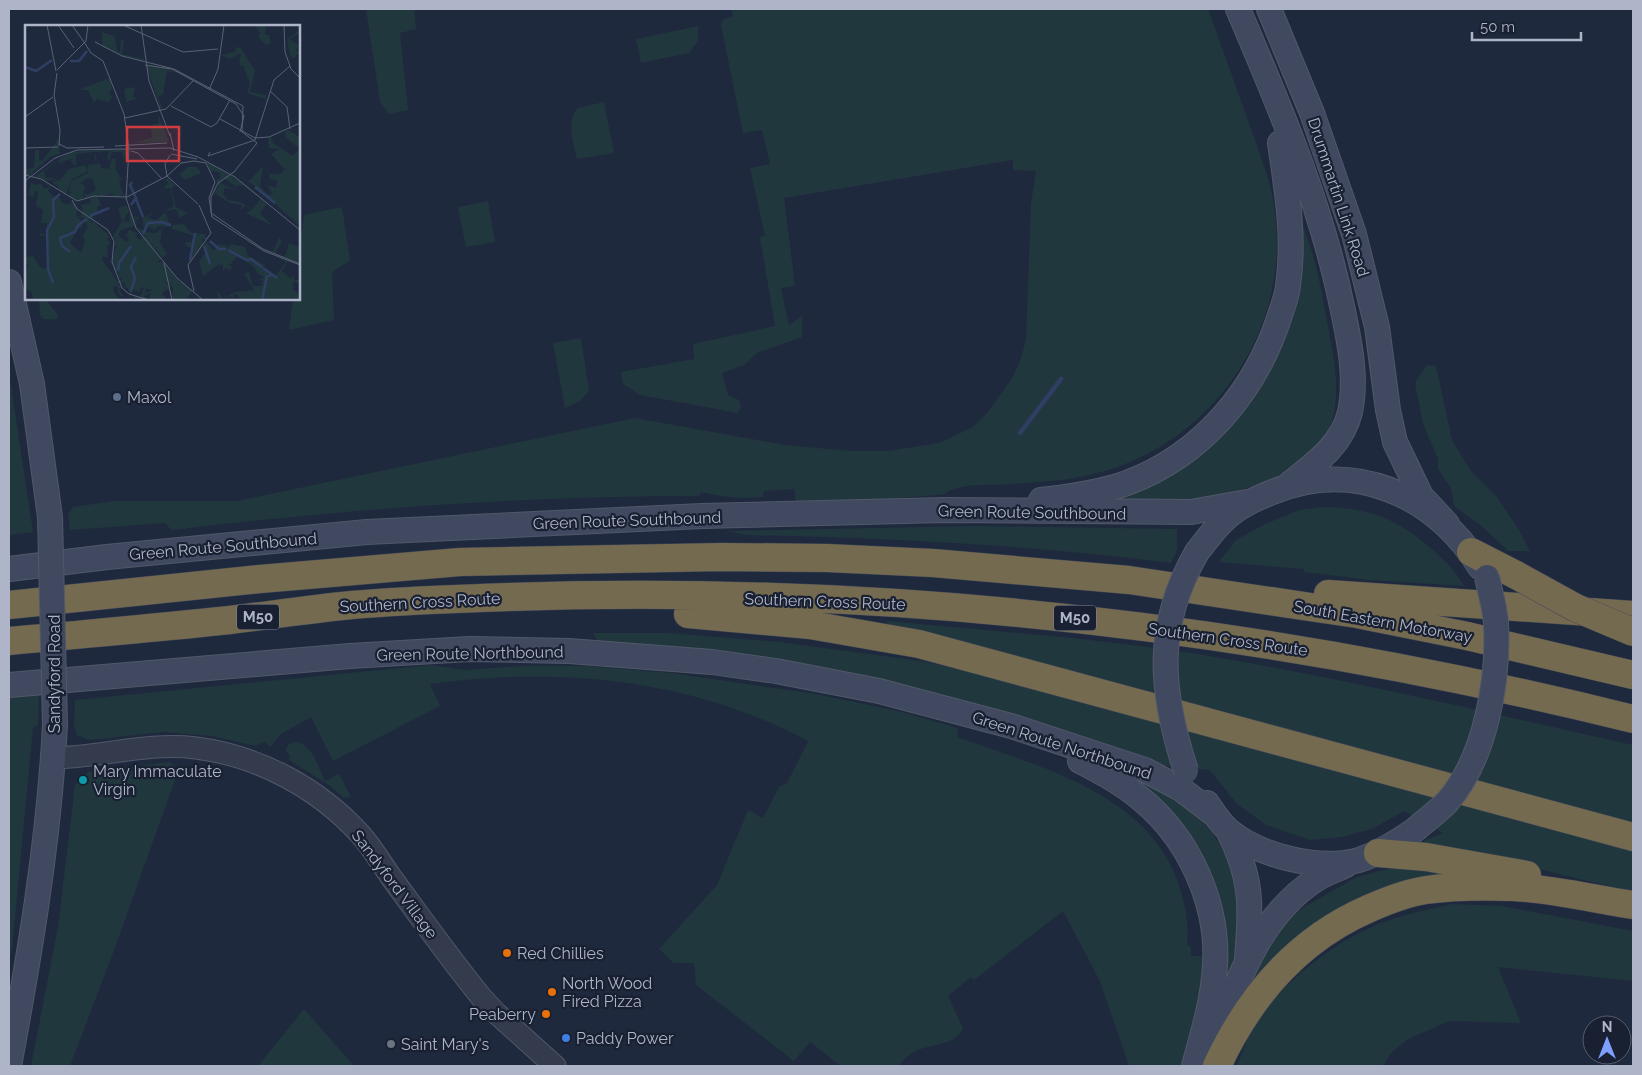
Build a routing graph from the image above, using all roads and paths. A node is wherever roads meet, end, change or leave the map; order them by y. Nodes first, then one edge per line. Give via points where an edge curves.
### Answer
1 (1224, 9) edge
2 (1238, 9) edge
3 (1269, 9) edge
4 (1280, 143) junction
5 (1336, 275) junction
6 (9, 282) edge
7 (1288, 486) junction
8 (1247, 502) junction
9 (945, 510) junction
10 (1447, 524) junction
11 (1471, 552) junction
12 (460, 562) junction
13 (9, 569) edge
14 (9, 605) edge
15 (1633, 615) edge
16 (183, 625) junction
17 (1633, 632) edge
18 (9, 642) edge
19 (1633, 675) edge
20 (9, 685) edge
21 (958, 711) junction
22 (1633, 720) edge
23 (54, 758) junction
24 (1222, 822) junction
25 (1633, 837) edge
26 (1367, 857) junction
27 (1633, 901) edge
28 (1633, 905) edge
29 (1247, 959) junction
30 (9, 1066) edge
31 (555, 1066) edge
32 (1194, 1066) edge
33 (1204, 1066) edge
34 (1216, 1066) edge

1 - 4 main road, Drummartin Link Road
2 - 5 main road, Drummartin Link Road via 1301,164
3 - 10 main road, Drummartin Link Road via 1312,113 1354,234 1377,327 1395,442 1420,496
4 - 5 main road, Drummartin Link Road via 1324,271
4 - 9 main road via 1292,242 1288,288 1260,366 1242,395 1212,430 1169,462 1126,483 1060,498
5 - 7 main road, Drummartin Link Road via 1352,357 1349,413 1340,435 1325,456
6 - 23 main road, Sandyford Road, bridge via 35,402 50,517
7 - 8 main road
7 - 10 main road via 1332,480 1365,482 1408,497
8 - 9 main road, Green Route Southbound via 1191,512
8 - 24 main road, bridge via 1224,519 1187,570 1174,602 1164,652 1167,701 1186,771
9 - 13 main road, Green Route Southbound via 702,516 367,532
10 - 11 main road
11 - 17 highway, bridge via 1576,608
11 - 26 main road, bridge via 1487,577 1496,621 1496,671 1485,727 1470,765 1448,800 1416,829
12 - 14 highway, M50
12 - 15 highway via 615,548 795,546 1002,556 1116,567 1299,592
12 - 19 highway, South Eastern Motorway / M50 via 827,558 934,563 1129,580 1357,614
16 - 18 highway, Southern Cross Route / M50
16 - 22 highway, Southern Cross Route / M50 via 353,605 508,597 627,594 898,603 1074,618 1346,657 1532,694
16 - 25 highway via 232,627 484,612 593,612 703,614 810,625 919,644
20 - 21 main road, Green Route Northbound via 390,654 469,650 569,651 661,657 776,671 880,691
21 - 24 main road, Green Route Northbound via 1145,770 1181,789
21 - 32 main road, Green Route Northbound via 1111,777 1142,799 1177,837 1196,872 1208,904 1215,949 1212,997
23 - 30 main road, Sandyford Road via 35,924
23 - 31 street, Sandyford Village via 155,747 196,748 243,759 293,779 332,807 361,834 482,998
24 - 26 main road, Green Route Northbound via 1268,853 1319,863
24 - 29 main road via 1240,854 1250,890
26 - 27 highway via 1426,857 1485,866
26 - 29 main road via 1316,880 1302,890 1277,916
28 - 34 highway via 1516,887 1477,886 1424,890 1383,902 1329,928 1286,962 1246,1012
29 - 33 main road

